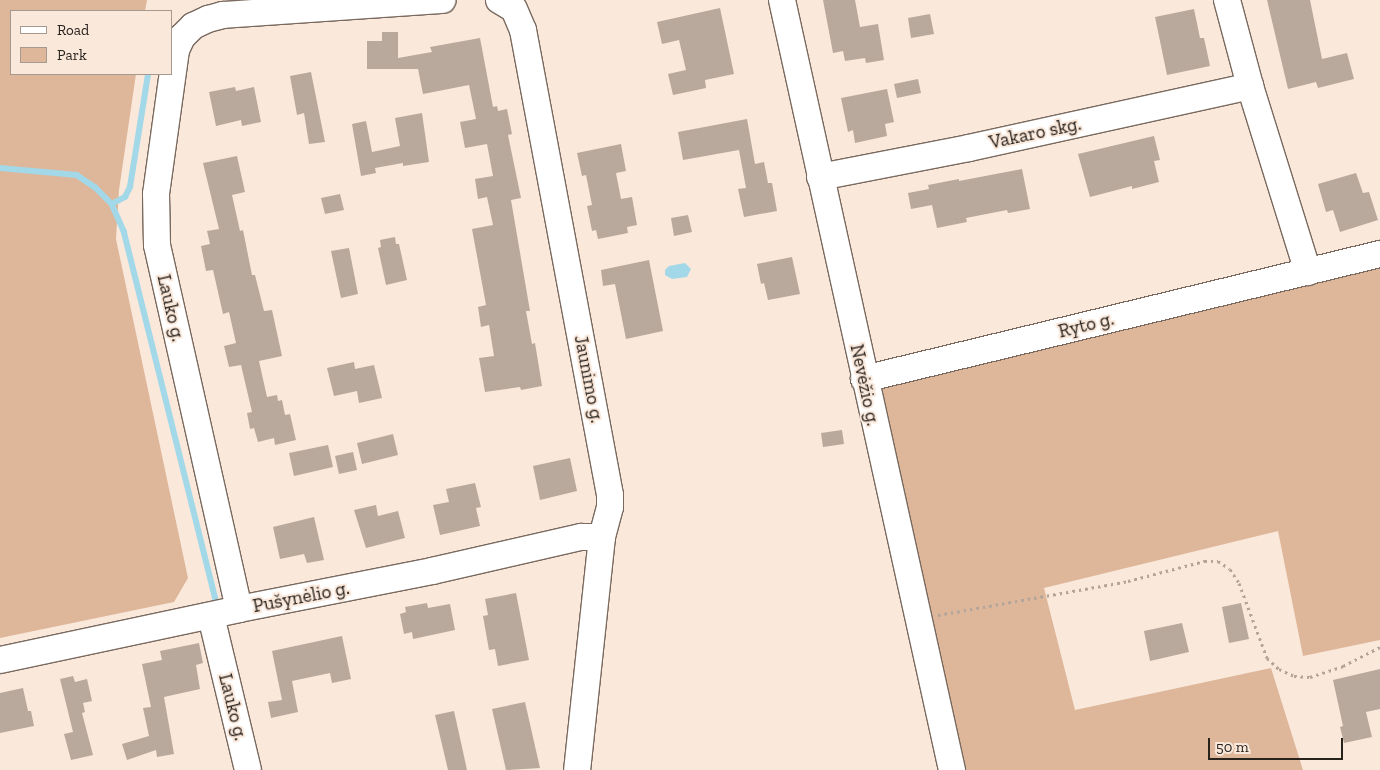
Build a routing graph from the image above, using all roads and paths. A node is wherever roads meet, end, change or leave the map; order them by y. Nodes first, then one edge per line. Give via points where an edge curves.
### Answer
1 (442, 0) edge
2 (499, 0) edge
3 (782, 0) edge
4 (1227, 0) edge
5 (1250, 86) junction
6 (820, 177) junction
7 (1380, 254) edge
8 (1308, 272) junction
9 (864, 379) junction
10 (602, 537) junction
11 (239, 609) junction
12 (211, 616) junction
13 (918, 619) junction
14 (1380, 648) edge
15 (0, 660) edge
16 (248, 770) edge
17 (577, 770) edge
18 (952, 770) edge

1 - 11 street, Lauko g. via 208,18 193,26 182,37 176,50 160,156 155,218 162,267
2 - 10 street, Jaunimo g. via 514,10 523,30 608,481 610,506
3 - 6 street, Nevėžio g.
4 - 5 street
5 - 6 street, Vakaro skg.
5 - 8 street
6 - 9 street, Nevėžio g.
7 - 8 street, Ryto g.
8 - 9 street, Ryto g.
9 - 13 street, Nevėžio g.
10 - 11 street, Pušynėlio g. via 581,537 432,571
10 - 17 street, Jaunimo g.
11 - 12 street, Pušynėlio g.
12 - 15 street, Pušynėlio g.
12 - 16 street, Lauko g.
13 - 14 path via 1128,581 1204,561 1218,561 1230,569 1240,583 1267,658 1279,669 1294,676 1310,677
13 - 18 street, Nevėžio g.

